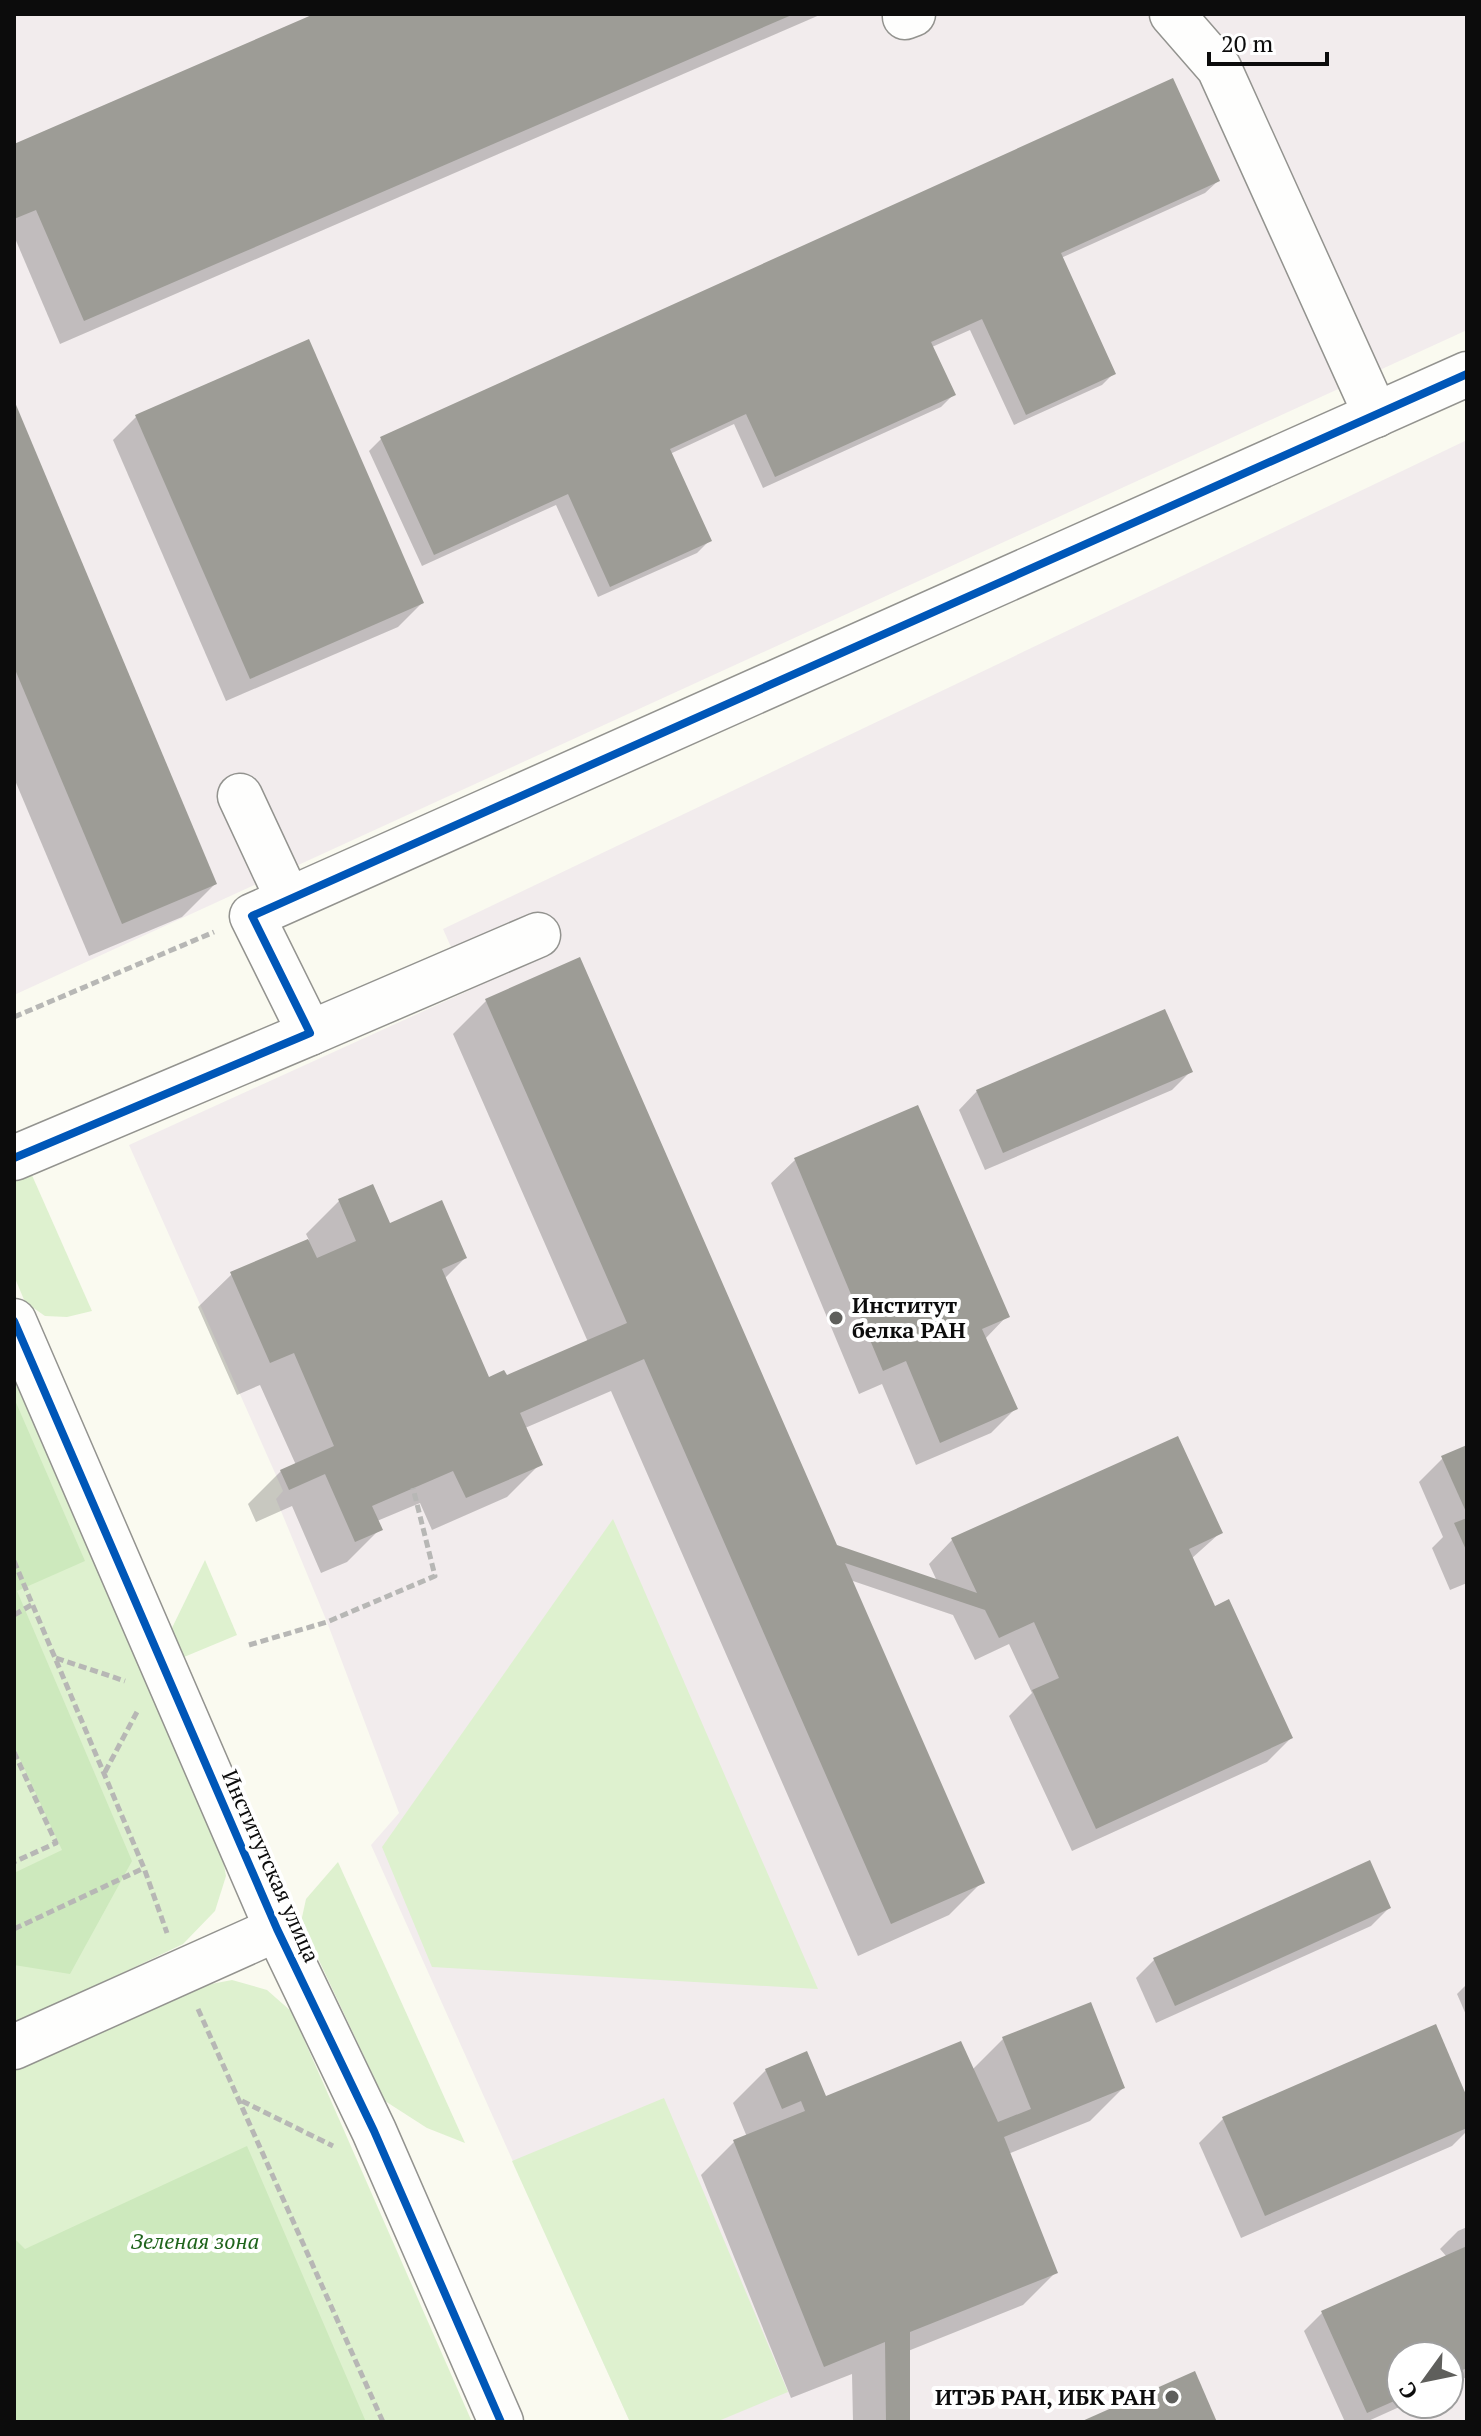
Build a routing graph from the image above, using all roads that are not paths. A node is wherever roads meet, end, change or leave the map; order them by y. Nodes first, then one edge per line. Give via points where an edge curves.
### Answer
1 (1172, 14) edge
2 (1467, 374) edge
3 (1376, 415) junction
4 (240, 796) dead end
5 (270, 907) junction
6 (538, 935) dead end
7 (310, 1033) junction
8 (14, 1158) edge
9 (14, 1321) edge
10 (277, 1929) junction
11 (14, 2047) edge
12 (501, 2422) edge

1 - 3 street via 1219,68
2 - 3 street
3 - 5 street
4 - 5 street
5 - 7 street
6 - 7 street
7 - 8 street
9 - 10 street, Институтская улица
10 - 11 street
10 - 12 street, Институтская улица via 374,2131

